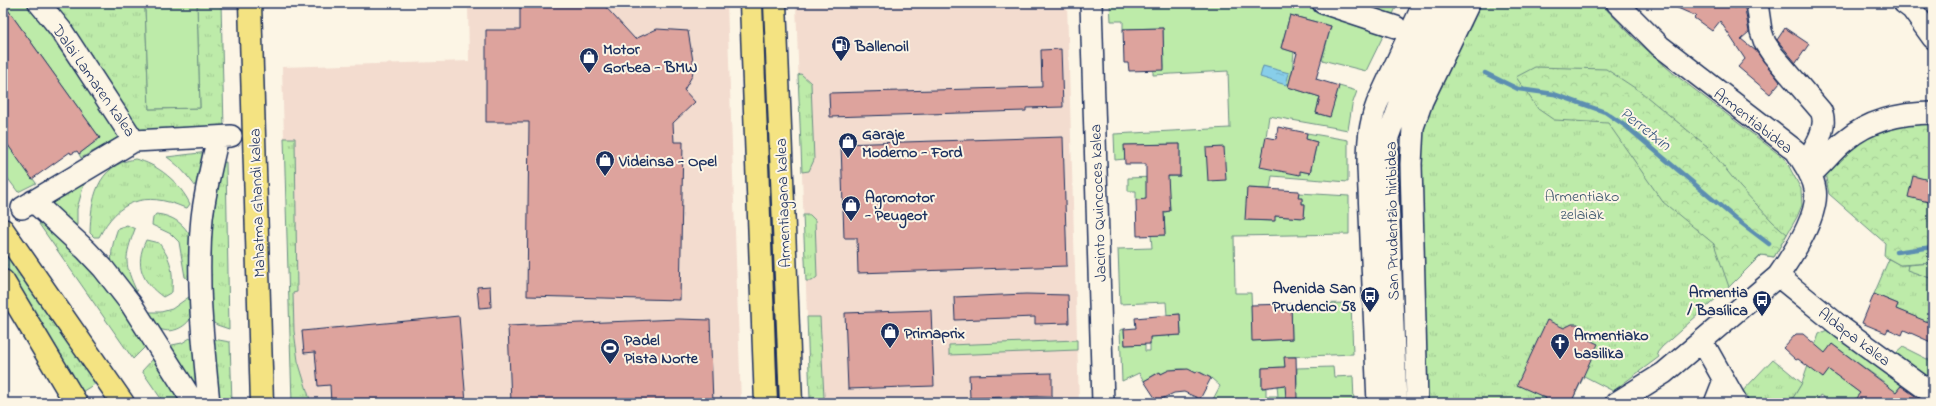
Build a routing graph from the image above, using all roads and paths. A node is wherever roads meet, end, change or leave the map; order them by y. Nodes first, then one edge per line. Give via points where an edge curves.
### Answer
1 (39, 3) edge
2 (250, 3) edge
3 (751, 3) edge
4 (775, 3) edge
5 (1091, 3) edge
6 (1323, 3) edge
7 (1424, 3) edge
8 (1446, 3) edge
9 (1469, 3) edge
10 (1617, 3) edge
11 (1757, 3) edge
12 (1911, 5) edge
13 (1396, 27) dead end
14 (1933, 38) edge
15 (1933, 113) edge
16 (134, 141) junction
17 (1807, 169) junction
18 (3, 230) edge
19 (1778, 276) junction
20 (3, 281) edge
21 (1702, 341) junction
22 (1724, 380) junction
23 (1933, 394) edge
24 (76, 403) edge
25 (123, 403) edge
26 (194, 403) edge
27 (209, 403) edge
28 (262, 403) edge
29 (766, 403) edge
30 (791, 403) edge
31 (1103, 403) edge
32 (1378, 403) edge
33 (1396, 403) edge
34 (1417, 403) edge
35 (1616, 403) edge
36 (1715, 403) edge
37 (1737, 403) edge

1 - 16 street, Dalai Lamaren kalea via 62,31
2 - 28 main road, Mahatma Ghandi kalea
3 - 29 main road, Armentiagana kalea
4 - 30 main road, Armentiagana kalea
5 - 31 street, Jacinto Quincoces kalea
6 - 13 street
7 - 32 street, San Prudentzio hiribidea via 1377,104 1368,135
8 - 33 street, San Prudentzio hiribidea via 1402,96 1388,137 1387,172
9 - 34 street, San Prudentzio hiribidea via 1422,101 1413,126 1411,164
10 - 17 street, Armentiabidea via 1660,46 1796,151
11 - 17 street via 1765,43 1824,118 1824,127
12 - 14 street
15 - 17 street via 1891,117 1866,126
16 - 26 street via 27,205 86,250 112,280 131,304
16 - 27 street, Dalai Lamaren kalea via 224,136 202,217 200,273
17 - 19 street, Armentiabidea via 1816,190 1815,204 1792,256
18 - 25 main road
19 - 21 street, Armentiabidea
19 - 23 street, Aldapa kalea via 1842,328
20 - 24 main road
21 - 22 street
21 - 35 street, Armentiabidea via 1664,373
22 - 36 street
22 - 37 street

